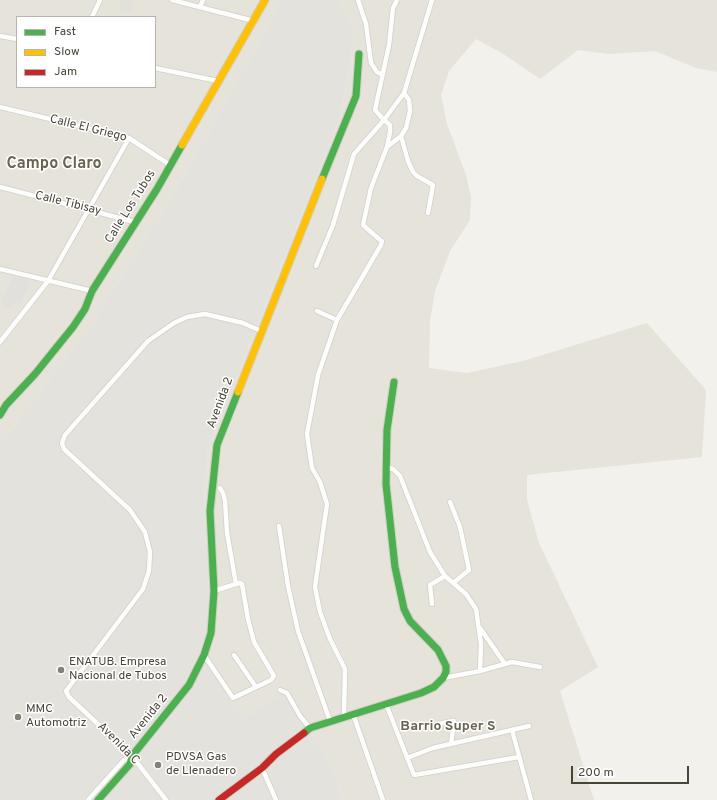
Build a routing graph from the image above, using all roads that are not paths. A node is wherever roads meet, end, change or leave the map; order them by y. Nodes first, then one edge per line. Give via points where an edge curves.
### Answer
1 (100, 0) edge
2 (172, 0) edge
3 (203, 0) edge
4 (266, 0) edge
5 (358, 0) edge
6 (397, 0) edge
7 (432, 0) edge
8 (200, 7) junction
9 (92, 16) edge
10 (254, 20) junction
11 (0, 36) edge
12 (16, 39) edge
13 (359, 54) dead end
14 (156, 68) edge
15 (383, 75) junction
16 (218, 81) junction
17 (404, 93) junction
18 (0, 109) edge
19 (384, 120) junction
20 (401, 136) junction
21 (128, 138) junction
22 (387, 147) junction
23 (170, 165) junction
24 (0, 187) edge
25 (89, 209) junction
26 (428, 213) dead end
27 (135, 222) junction
28 (316, 266) dead end
29 (0, 269) edge
30 (48, 282) junction
31 (92, 291) junction
32 (317, 311) dead end
33 (336, 320) junction
34 (261, 331) junction
35 (0, 342) edge
36 (394, 382) dead end
37 (0, 415) edge
38 (386, 467) junction
39 (220, 488) dead end
40 (450, 502) dead end
41 (280, 526) dead end
42 (445, 576) junction
43 (453, 583) junction
44 (236, 584) junction
45 (214, 591) junction
46 (432, 604) dead end
47 (479, 626) junction
48 (204, 655) junction
49 (234, 655) dead end
50 (505, 664) junction
51 (540, 667) dead end
52 (480, 671) junction
53 (443, 678) junction
54 (256, 687) junction
55 (280, 690) dead end
56 (386, 704) junction
57 (352, 714) junction
58 (344, 716) junction
59 (330, 721) junction
60 (438, 724) dead end
61 (529, 726) dead end
62 (310, 728) junction
63 (512, 730) junction
64 (451, 744) junction
65 (132, 756) junction
66 (519, 757) junction
67 (407, 758) junction
68 (262, 768) junction
69 (88, 800) edge
70 (98, 800) edge
71 (166, 800) edge
72 (219, 800) edge
73 (276, 800) edge
74 (383, 800) edge
75 (531, 800) edge

1 - 9 street
2 - 8 street
3 - 8 street
4 - 10 street, Calle Los Tubos
5 - 15 street via 366,24 372,63 377,72
6 - 15 street via 393,8
7 - 17 street
8 - 10 street
10 - 16 street, Calle Los Tubos
11 - 12 street
13 - 34 street, Avenida 2 via 356,96
14 - 16 street
15 - 19 street via 375,110
16 - 23 street, Calle Los Tubos via 196,124
17 - 19 street
17 - 20 street via 409,100 410,111
18 - 21 street, Calle El Griego
19 - 22 street via 391,128
19 - 28 street via 354,154 333,225
20 - 22 street
20 - 26 street via 413,172 433,185
21 - 23 street, Calle El Griego
21 - 25 street
22 - 33 street via 371,188 363,220 363,225 382,241 381,245
23 - 27 street, Calle Los Tubos
24 - 25 street, Calle Tibisay
25 - 27 street, Calle Tibisay
25 - 30 street
27 - 31 street, Calle Los Tubos
29 - 30 street
30 - 31 street
30 - 35 street
31 - 37 street, Calle Los Tubos via 85,309 73,327
32 - 33 street
33 - 58 street via 318,375 307,434 312,468 327,504 315,587 320,612 330,639 346,670
34 - 45 street, Avenida 2 via 217,445 210,511
34 - 65 street, Avenida C via 243,323 205,314 187,317 174,323 148,341 65,435 62,443 64,449 130,510 145,532 150,552 149,571 143,589 66,691 68,696
36 - 38 street via 387,430
38 - 42 street via 393,469 400,476 430,552
38 - 53 street via 395,567 404,609 410,622 438,650 446,666
39 - 44 street via 223,493
40 - 43 street via 460,527 469,570
41 - 59 street via 288,586 298,631
42 - 43 street
42 - 46 street via 430,585
43 - 47 street via 466,594 476,609
44 - 45 street
44 - 54 street via 243,586 254,642 274,676
45 - 48 street, Avenida 2 via 211,633
47 - 50 street
47 - 52 street
48 - 54 street via 233,698
48 - 65 street, Avenida 2 via 189,685
49 - 54 street
50 - 51 street via 512,662
50 - 52 street
52 - 53 street
53 - 56 street via 434,687
55 - 62 street via 287,693
56 - 57 street
56 - 67 street
57 - 58 street
57 - 74 street
58 - 59 street
59 - 62 street
60 - 64 street via 454,721
61 - 63 street
62 - 68 street
63 - 64 street
63 - 66 street
64 - 67 street
65 - 69 street, Avenida 2 via 124,760
65 - 70 street, Avenida 2 via 130,764
65 - 71 street, Avenida C
66 - 67 street via 414,775
66 - 75 street
68 - 72 street
68 - 73 street

